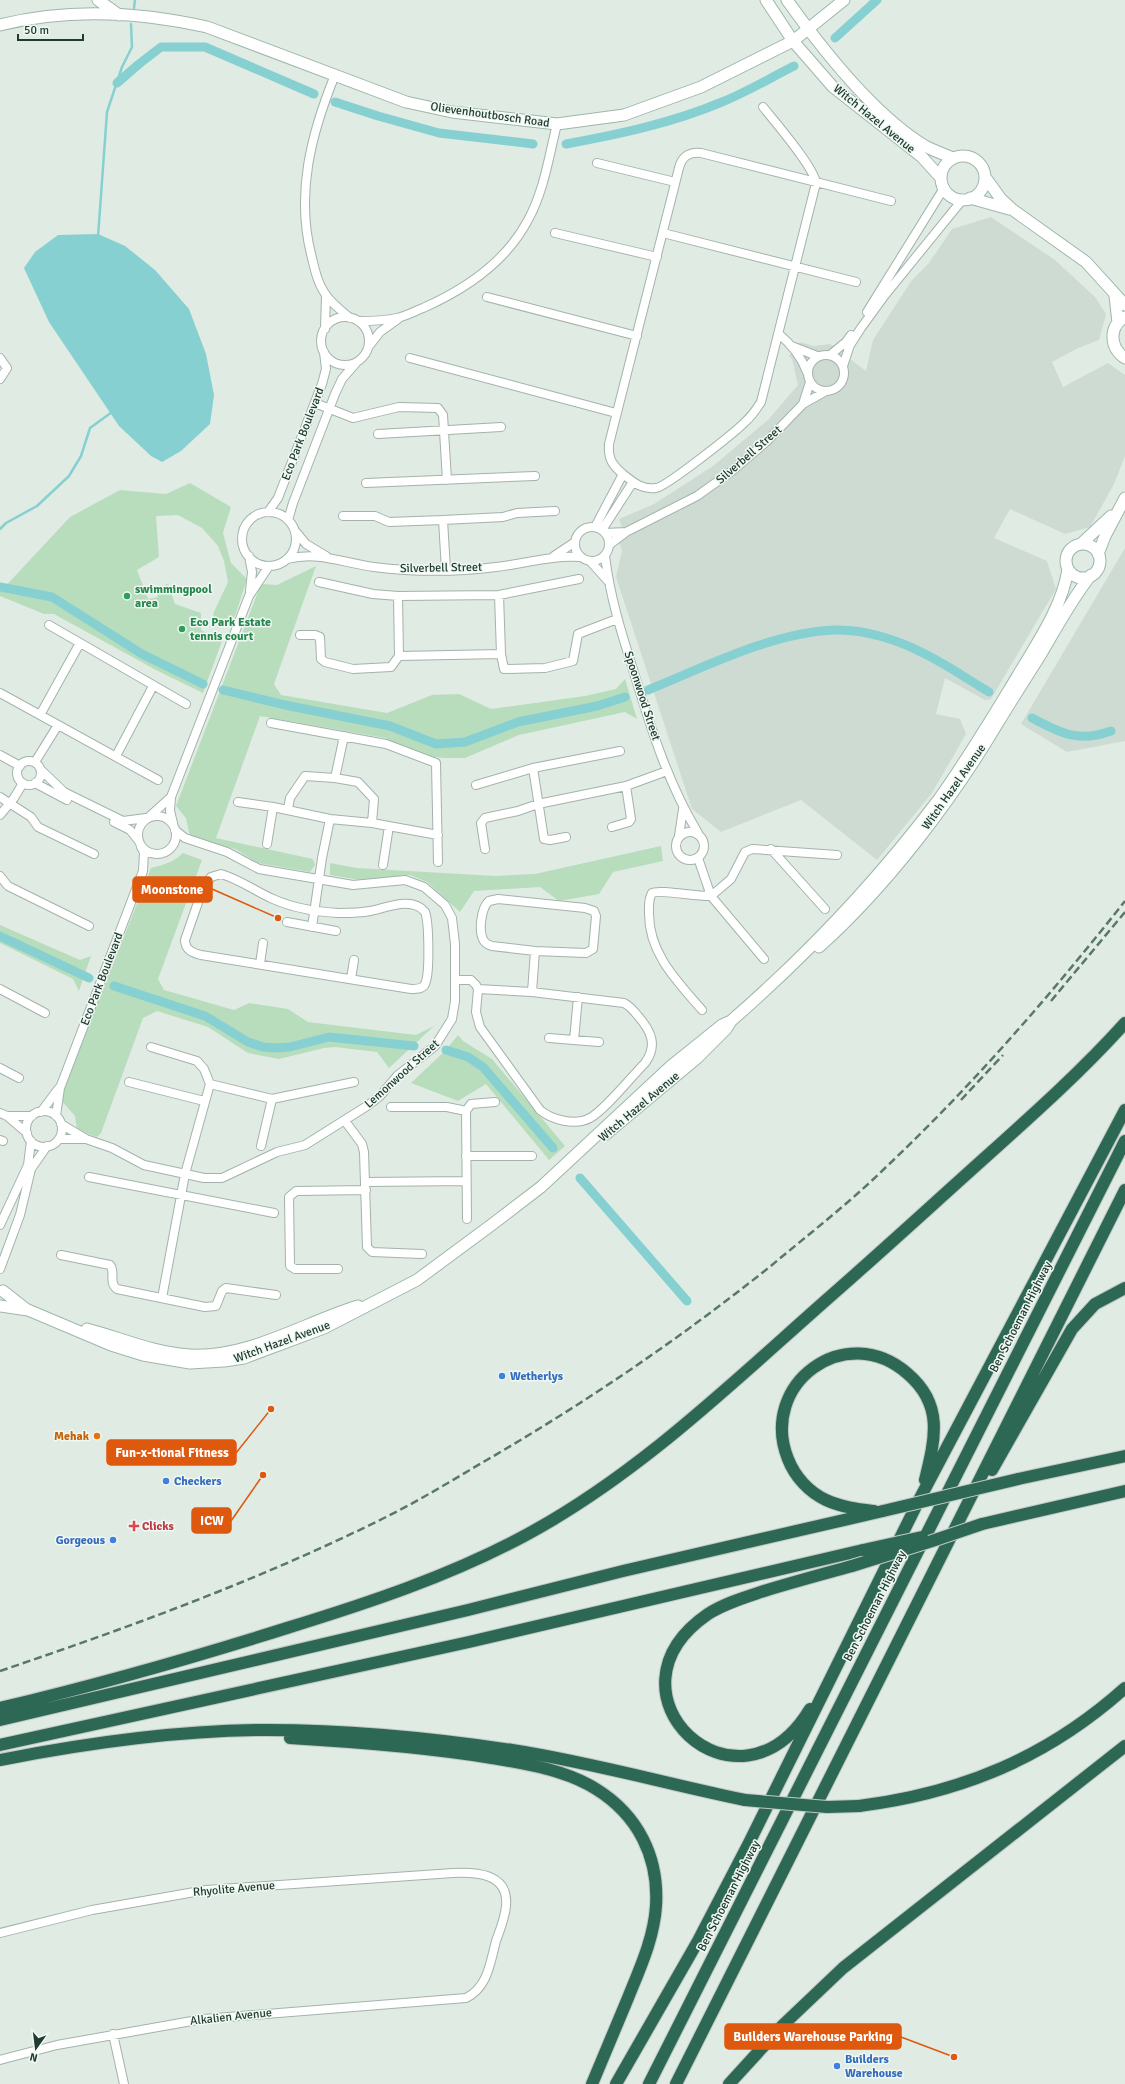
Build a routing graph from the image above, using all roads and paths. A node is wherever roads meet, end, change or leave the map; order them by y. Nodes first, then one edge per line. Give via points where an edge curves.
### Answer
1 (98, 0) edge
2 (766, 0) edge
3 (787, 0) edge
4 (844, 0) edge
5 (119, 15) junction
6 (0, 25) edge
7 (809, 30) junction
8 (793, 41) junction
9 (335, 75) junction
10 (763, 107) dead end
11 (557, 124) junction
12 (953, 158) junction
13 (597, 162) dead end
14 (985, 177) junction
15 (675, 182) junction
16 (816, 183) junction
17 (943, 183) junction
18 (967, 199) junction
19 (891, 201) dead end
20 (1013, 210) junction
21 (663, 233) junction
22 (555, 234) dead end
23 (657, 258) junction
24 (796, 267) junction
25 (856, 282) dead end
26 (326, 295) junction
27 (1115, 296) junction
28 (487, 297) dead end
29 (1125, 305) edge
30 (398, 318) junction
31 (354, 319) junction
32 (1122, 320) edge
33 (325, 329) junction
34 (779, 334) junction
35 (637, 336) junction
36 (369, 346) junction
37 (794, 347) junction
38 (324, 352) junction
39 (830, 355) junction
40 (817, 356) junction
41 (0, 358) edge
42 (410, 358) dead end
43 (1125, 358) edge
44 (356, 363) junction
45 (843, 366) junction
46 (807, 372) junction
47 (0, 379) edge
48 (810, 382) junction
49 (826, 391) junction
50 (315, 403) junction
51 (803, 404) junction
52 (329, 408) junction
53 (616, 413) junction
54 (501, 427) dead end
55 (444, 431) junction
56 (378, 434) dead end
57 (622, 474) junction
58 (535, 476) dead end
59 (447, 480) junction
60 (633, 482) junction
61 (366, 483) dead end
62 (1123, 500) edge
63 (555, 511) dead end
64 (268, 512) junction
65 (343, 516) dead end
66 (288, 520) junction
67 (443, 520) junction
68 (295, 530) junction
69 (601, 530) junction
70 (626, 532) junction
71 (575, 542) junction
72 (1081, 544) junction
73 (609, 545) junction
74 (1098, 554) junction
75 (249, 556) junction
76 (605, 556) junction
77 (328, 557) junction
78 (554, 557) junction
79 (580, 557) junction
80 (287, 560) junction
81 (590, 562) junction
82 (269, 566) junction
83 (1068, 569) junction
84 (446, 570) junction
85 (1091, 575) junction
86 (579, 579) dead end
87 (608, 581) junction
88 (319, 582) dead end
89 (499, 595) junction
90 (249, 596) junction
91 (398, 596) junction
92 (617, 619) junction
93 (49, 625) dead end
94 (300, 635) dead end
95 (80, 643) junction
96 (501, 654) junction
97 (398, 656) junction
98 (153, 686) junction
99 (0, 694) edge
100 (186, 704) dead end
101 (40, 715) junction
102 (271, 723) dead end
103 (58, 725) junction
104 (344, 736) junction
105 (620, 751) dead end
106 (0, 754) edge
107 (116, 756) junction
108 (35, 762) junction
109 (20, 766) junction
110 (533, 768) junction
111 (41, 770) junction
112 (667, 771) junction
113 (336, 778) junction
114 (158, 780) dead end
115 (23, 782) junction
116 (35, 783) junction
117 (476, 785) dead end
118 (626, 786) junction
119 (0, 796) edge
120 (171, 797) junction
121 (238, 802) dead end
122 (10, 803) junction
123 (538, 804) junction
124 (273, 807) junction
125 (683, 808) junction
126 (288, 809) junction
127 (0, 814) edge
128 (148, 817) junction
129 (330, 819) junction
130 (372, 823) junction
131 (389, 826) junction
132 (174, 827) junction
133 (612, 827) dead end
134 (698, 833) junction
135 (438, 835) junction
136 (679, 836) junction
137 (566, 837) dead end
138 (140, 844) junction
139 (267, 844) dead end
140 (201, 845) junction
141 (172, 847) junction
142 (484, 849) dead end
143 (771, 849) junction
144 (94, 854) dead end
145 (161, 854) junction
146 (837, 855) dead end
147 (698, 858) junction
148 (438, 862) dead end
149 (383, 865) dead end
150 (143, 871) junction
151 (0, 876) edge
152 (319, 880) junction
153 (711, 896) junction
154 (825, 909) dead end
155 (314, 911) junction
156 (287, 922) dead end
157 (89, 926) dead end
158 (312, 926) junction
159 (336, 930) dead end
160 (263, 943) dead end
161 (535, 951) junction
162 (764, 959) dead end
163 (354, 960) dead end
164 (260, 964) junction
165 (786, 973) junction
166 (351, 979) junction
167 (455, 980) junction
168 (478, 989) junction
169 (0, 990) edge
170 (532, 992) junction
171 (578, 997) junction
172 (702, 1010) dead end
173 (45, 1013) dead end
174 (1125, 1023) edge
175 (549, 1038) dead end
176 (574, 1040) junction
177 (599, 1042) dead end
178 (151, 1047) dead end
179 (0, 1068) edge
180 (19, 1078) dead end
181 (129, 1082) dead end
182 (354, 1082) dead end
183 (210, 1084) junction
184 (60, 1088) junction
185 (272, 1099) junction
186 (204, 1101) junction
187 (495, 1102) dead end
188 (391, 1107) dead end
189 (1125, 1110) edge
190 (41, 1112) junction
191 (466, 1112) junction
192 (4, 1115) edge
193 (32, 1116) junction
194 (56, 1116) junction
195 (345, 1121) junction
196 (61, 1124) junction
197 (27, 1133) junction
198 (59, 1139) junction
199 (86, 1139) junction
200 (31, 1141) junction
201 (1125, 1141) edge
202 (47, 1146) junction
203 (261, 1146) dead end
204 (466, 1156) junction
205 (532, 1156) dead end
206 (185, 1174) junction
207 (89, 1177) dead end
208 (466, 1181) junction
209 (366, 1186) junction
210 (1125, 1190) edge
211 (181, 1196) junction
212 (274, 1213) dead end
213 (467, 1219) dead end
214 (0, 1225) edge
215 (422, 1254) dead end
216 (61, 1255) dead end
217 (0, 1269) edge
218 (338, 1269) dead end
219 (1, 1287) edge
220 (1125, 1288) edge
221 (276, 1295) dead end
222 (162, 1298) junction
223 (0, 1303) edge
224 (0, 1306) edge
225 (28, 1310) junction
226 (1125, 1449) edge
227 (1125, 1456) edge
228 (1052, 1471) junction
229 (1125, 1491) edge
230 (919, 1500) junction
231 (881, 1512) junction
232 (982, 1524) junction
233 (942, 1554) junction
234 (842, 1653) junction
235 (1125, 1688) edge
236 (0, 1708) edge
237 (0, 1720) edge
238 (207, 1733) junction
239 (0, 1745) edge
240 (1125, 1746) edge
241 (0, 1760) edge
242 (0, 1933) edge
243 (466, 1998) joint
244 (113, 2034) junction
245 (0, 2060) edge
246 (124, 2084) edge
247 (592, 2084) edge
248 (616, 2084) edge
249 (649, 2084) edge
250 (676, 2084) edge
251 (729, 2084) edge

1 - 5 street
2 - 8 street, Witch Hazel Avenue
3 - 7 street, Witch Hazel Avenue
4 - 7 street, Olievenhoutbosch Road
5 - 6 street, Olievenhoutbosch Road via 62,15
5 - 9 street, Olievenhoutbosch Road via 173,20 207,27
7 - 8 street, Olievenhoutbosch Road
7 - 12 street, Witch Hazel Avenue via 852,81 904,131 927,147
8 - 11 street, Olievenhoutbosch Road via 667,101 624,115
8 - 17 street, Witch Hazel Avenue via 843,97 922,157
9 - 11 street, Olievenhoutbosch Road via 406,102 452,112
9 - 26 street via 321,110 306,175 304,211 316,277
10 - 16 street via 791,142 814,175
11 - 30 street via 539,196 510,249 486,271 463,287 439,301
12 - 14 street via 962,156 975,159 984,169
12 - 17 street via 944,166
13 - 15 street
14 - 18 street via 981,190
14 - 20 street via 1001,199
15 - 16 street via 680,162 695,152
15 - 21 street
16 - 19 street
16 - 24 street
17 - 18 street via 950,195
17 - 39 street via 880,292 849,338
18 - 20 street
18 - 45 street via 861,328 850,345
20 - 27 street via 1086,262
21 - 23 street
21 - 24 street
22 - 23 street
23 - 35 street
24 - 25 street
24 - 34 street
26 - 31 street
26 - 33 street
27 - 29 street
27 - 32 street
28 - 35 street
30 - 31 street via 378,321
30 - 36 street via 380,332
31 - 33 street via 336,319
31 - 36 street via 367,332
32 - 43 street via 1112,335 1116,350
33 - 38 street via 322,344
34 - 37 street
34 - 60 street via 761,402 743,425 666,485 650,489
35 - 53 street
36 - 44 street via 362,359
37 - 40 street
37 - 46 street
38 - 44 street via 338,364
38 - 50 street, Eco Park Boulevard via 326,369
39 - 40 street
39 - 45 street
40 - 46 street via 812,360
41 - 47 street via 7,368
42 - 53 street
44 - 52 street, Eco Park Boulevard via 342,379
45 - 49 street via 840,384
46 - 48 street
48 - 49 street via 818,390
48 - 51 street, Silverbell Street
49 - 51 street, Silverbell Street
50 - 52 street
50 - 64 street, Eco Park Boulevard via 278,498
51 - 70 street, Silverbell Street via 766,442 698,496
52 - 55 street via 353,418 399,407 438,408 443,415
52 - 66 street, Eco Park Boulevard via 292,503
53 - 57 street via 609,454 610,460
54 - 55 street
55 - 56 street
55 - 59 street
57 - 60 street
57 - 69 street
58 - 59 street
59 - 61 street
60 - 69 street
62 - 72 street via 1100,528
62 - 74 street
63 - 67 street
64 - 66 street
64 - 75 street via 252,518 247,524 243,541
65 - 67 street via 376,516 389,522
66 - 68 street
67 - 84 street
68 - 77 street, Silverbell Street via 306,544
68 - 80 street via 295,546
69 - 70 street, Silverbell Street
69 - 71 street via 582,529
69 - 73 street via 609,540
70 - 73 street, Silverbell Street
71 - 78 street, Silverbell Street
71 - 79 street via 575,550
72 - 74 street via 1091,546
72 - 83 street via 1068,553
73 - 76 street
74 - 85 street via 1099,565
75 - 82 street via 255,562
75 - 90 street via 252,577
76 - 81 street
76 - 87 street, Spoonwood Street
77 - 80 street, Silverbell Street via 300,556
77 - 84 street, Silverbell Street via 373,567
78 - 79 street, Silverbell Street
78 - 84 street, Silverbell Street via 496,567
79 - 81 street
80 - 82 street
81 - 87 street
82 - 90 street
83 - 85 street via 1076,576
83 - 165 street, Witch Hazel Avenue via 1062,597 1042,633 994,714 938,799 859,896
85 - 165 street, Witch Hazel Avenue via 1068,606 1000,720 941,810 845,924 797,967
86 - 89 street
87 - 92 street, Spoonwood Street
88 - 91 street via 373,594
89 - 91 street
89 - 96 street
90 - 120 street
91 - 97 street
92 - 96 street via 578,634 574,661 545,668 504,669
92 - 112 street, Spoonwood Street
93 - 95 street
94 - 97 street via 320,637 323,661 353,669 389,668
95 - 98 street
95 - 101 street
96 - 97 street
98 - 100 street
98 - 107 street
99 - 101 street
101 - 103 street
102 - 104 street
103 - 107 street
103 - 108 street
104 - 113 street
104 - 135 street via 386,744 436,764
105 - 110 street
106 - 109 street
107 - 114 street
108 - 109 street via 27,761
108 - 111 street
109 - 115 street via 18,773
110 - 117 street
110 - 123 street
111 - 116 street via 40,778
111 - 128 street via 64,792 123,821
112 - 118 street
112 - 125 street, Spoonwood Street
113 - 126 street via 305,776 290,798
113 - 130 street via 358,782 374,799
115 - 116 street
115 - 122 street
116 - 138 street via 130,830
118 - 123 street
118 - 133 street via 631,819
119 - 122 street
120 - 128 street
120 - 132 street via 170,810
121 - 124 street
122 - 127 street
122 - 144 street via 31,817 40,828
123 - 137 street via 544,839
123 - 142 street via 518,812 483,819 481,823
124 - 126 street
124 - 139 street
125 - 134 street, Spoonwood Street
125 - 136 street
126 - 129 street
128 - 132 street via 162,816
128 - 138 street via 138,828
129 - 130 street
129 - 152 street
130 - 131 street
131 - 135 street
131 - 149 street
132 - 140 street, Lemonwood Street via 185,838
132 - 141 street via 175,842
134 - 136 street via 690,831
134 - 147 street via 703,837 705,848
135 - 148 street
136 - 147 street via 676,845 679,855 689,860
138 - 145 street via 153,854
138 - 150 street, Eco Park Boulevard via 144,852
140 - 141 street, Lemonwood Street via 180,844
140 - 152 street, Lemonwood Street via 226,852 259,869
141 - 145 street
143 - 146 street
143 - 153 street via 748,850 732,879
143 - 154 street
145 - 150 street, Eco Park Boulevard
147 - 153 street
150 - 184 street, Eco Park Boulevard
151 - 157 street via 8,886
152 - 155 street
152 - 167 street, Lemonwood Street via 361,885 405,880 424,887 445,905 452,918
153 - 162 street
153 - 172 street via 699,897 655,891 649,902 649,922 656,948 670,972
155 - 158 street
155 - 164 street via 274,899 221,874 211,877 202,891 185,940 186,946 194,953
155 - 166 street via 351,913 405,904 419,907 425,912 428,936 427,974 424,986 412,989
156 - 158 street
158 - 159 street
160 - 164 street
161 - 161 street via 486,944 481,929 486,903 498,899 586,908 596,913 594,946 590,952
161 - 170 street
163 - 166 street
164 - 166 street
165 - 225 street, Witch Hazel Avenue via 731,1021 722,1025 666,1070 541,1186 438,1266 380,1299 233,1352 190,1355 154,1350 65,1324
167 - 168 street via 471,980
167 - 195 street, Lemonwood Street via 454,1011 440,1040 396,1076 376,1100
168 - 170 street
168 - 171 street via 476,1012 480,1027 540,1110 553,1119 578,1121 592,1118 609,1101 645,1063 652,1044 649,1029 629,1005 618,1001
169 - 173 street
170 - 171 street
171 - 176 street
174 - 236 highway via 1025,1122 684,1425 629,1470 565,1513 524,1536 434,1578 332,1614 126,1676
175 - 176 street
176 - 177 street
178 - 183 street via 197,1061 204,1069
179 - 180 street
181 - 186 street
182 - 185 street
183 - 185 street
183 - 186 street
184 - 190 street, Eco Park Boulevard
184 - 194 street, Eco Park Boulevard
185 - 203 street
186 - 206 street
187 - 191 street via 471,1104
188 - 191 street via 447,1107
189 - 230 highway
190 - 193 street
190 - 194 street via 49,1112
191 - 204 street
192 - 193 street
192 - 197 street
193 - 197 street via 27,1124
194 - 196 street
195 - 206 street, Lemonwood Street via 305,1145 277,1152 227,1177 211,1179
195 - 209 street via 363,1147
196 - 198 street
196 - 199 street, Lemonwood Street
197 - 200 street
198 - 199 street, Lemonwood Street
198 - 202 street
199 - 206 street, Lemonwood Street via 112,1148 144,1165
200 - 202 street via 38,1146
200 - 214 street via 28,1165
201 - 249 highway, Ben Schoeman Highway
202 - 217 street via 31,1169 20,1215
204 - 205 street
204 - 208 street
206 - 211 street
207 - 211 street
208 - 209 street
208 - 213 street
209 - 215 street via 368,1249 378,1253
209 - 218 street via 296,1191 290,1195 290,1266 295,1269
210 - 233 highway
211 - 212 street
211 - 222 street
216 - 222 street via 110,1265 113,1268 114,1288
219 - 223 street
219 - 225 street, Witch Hazel Avenue
220 - 233 highway via 1095,1304 1072,1330
221 - 222 street via 226,1288 222,1291 216,1306 212,1307
224 - 225 street, Witch Hazel Avenue
226 - 228 highway
227 - 228 highway
228 - 231 highway, bridge
229 - 232 highway
230 - 231 highway via 934,1437 934,1417 926,1396 913,1378 883,1358 861,1353 835,1356 814,1366 790,1394 784,1411 782,1429 786,1454 792,1468 813,1493 836,1504
230 - 234 highway
231 - 237 highway
232 - 234 highway, bridge via 743,1598 710,1613 680,1641 669,1661 666,1682 670,1708 680,1728 698,1744 732,1756 745,1757 758,1753 784,1739 796,1727 808,1712
232 - 239 highway, bridge via 469,1642
233 - 250 highway
234 - 248 highway via 702,1934
235 - 238 highway, bridge via 1098,1712 1069,1732 1037,1752 999,1770 919,1796 859,1806 827,1807 745,1800 571,1761 452,1742 326,1731 265,1730
238 - 241 highway via 95,1744
238 - 247 highway via 427,1749 513,1762 539,1767 580,1781 596,1789 624,1811 635,1823 650,1852 656,1886 656,1906 653,1927 640,1967
240 - 251 highway via 844,1968 783,2025
242 - 243 street, Rhyolite Avenue via 92,1910 206,1890 472,1872 485,1874 495,1880 502,1889 506,1906 485,1980 478,1990
243 - 244 street, Alkalien Avenue via 203,2019
244 - 245 street, Alkalien Avenue
244 - 246 street

